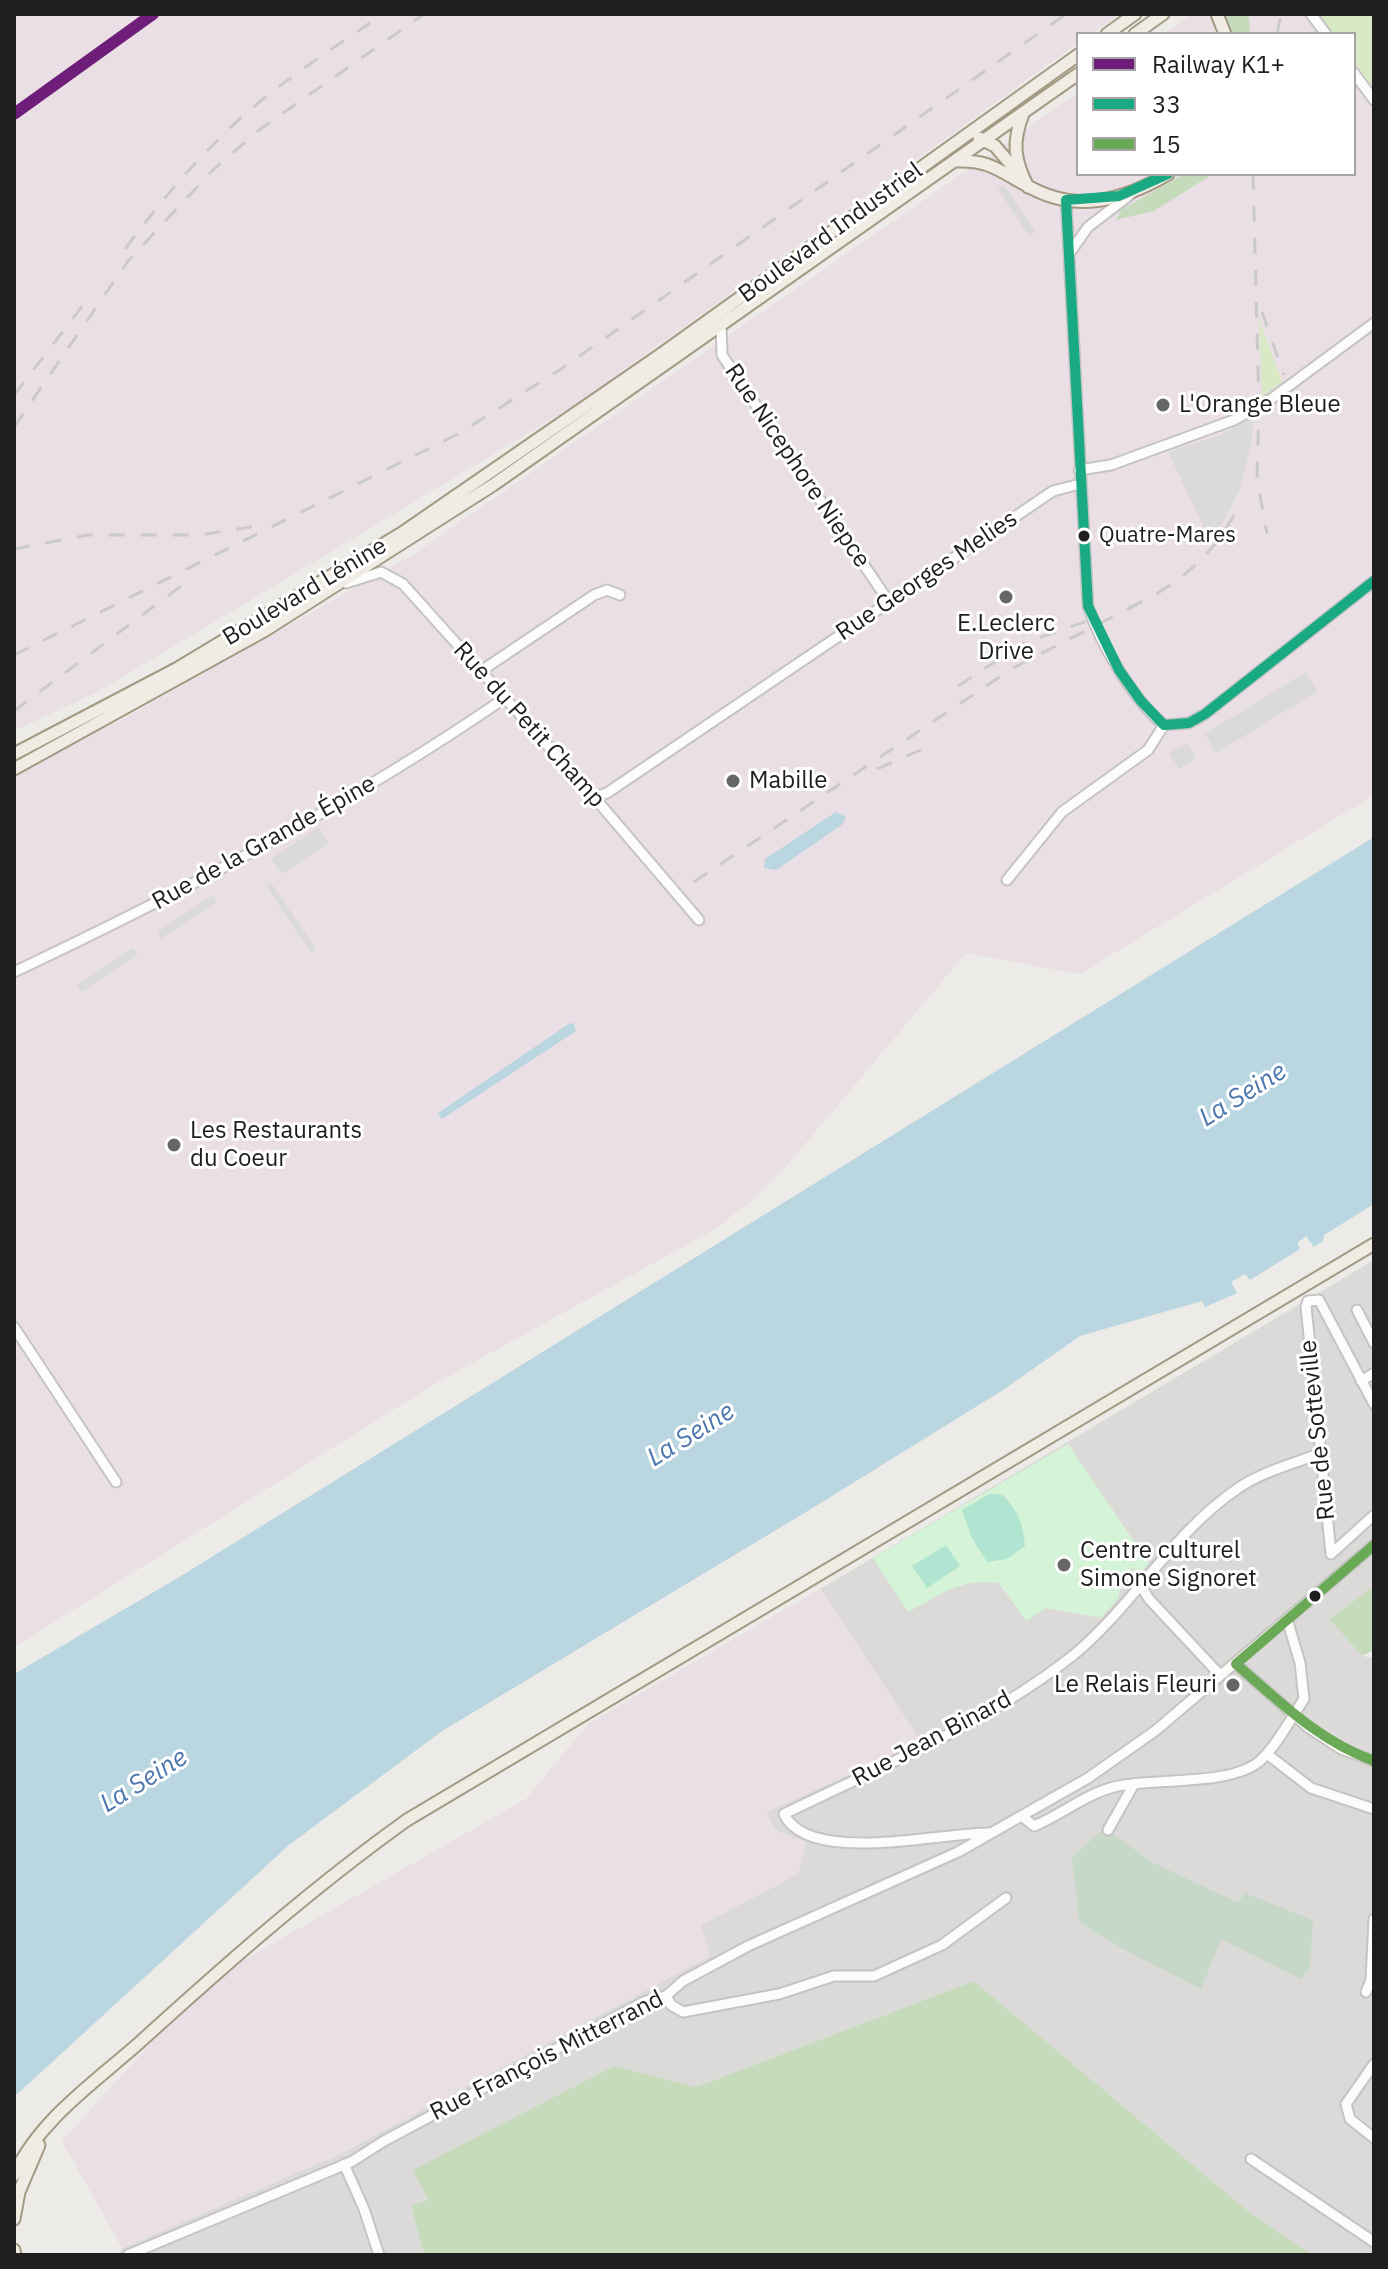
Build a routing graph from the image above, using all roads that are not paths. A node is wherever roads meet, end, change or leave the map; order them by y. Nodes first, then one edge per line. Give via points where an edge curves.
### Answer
1 (1135, 14) edge
2 (1163, 14) edge
3 (1311, 14) edge
4 (1110, 32) edge
5 (1138, 32) edge
6 (1324, 32) edge
7 (1076, 56) edge
8 (1076, 75) edge
9 (1356, 76) edge
10 (1374, 100) edge
11 (1023, 114) junction
12 (983, 124) junction
13 (970, 134) junction
14 (984, 140) junction
15 (957, 161) junction
16 (989, 162) junction
17 (1164, 176) edge
18 (1026, 182) junction
19 (1131, 194) junction
20 (1066, 200) junction
21 (1069, 254) junction
22 (1374, 323) edge
23 (721, 325) junction
24 (583, 410) joint
25 (580, 424) joint
26 (1079, 470) junction
27 (1080, 484) junction
28 (1374, 581) edge
29 (339, 585) junction
30 (620, 595) dead end
31 (889, 602) junction
32 (481, 671) junction
33 (505, 698) junction
34 (1164, 725) junction
35 (14, 754) edge
36 (14, 769) edge
37 (594, 797) junction
38 (1007, 880) dead end
39 (699, 920) dead end
40 (14, 972) edge
41 (1374, 1244) edge
42 (1357, 1310) dead end
43 (14, 1327) edge
44 (1374, 1343) edge
45 (1374, 1373) edge
46 (1361, 1381) junction
47 (1374, 1404) edge
48 (1321, 1453) junction
49 (116, 1482) dead end
50 (1374, 1515) edge
51 (1374, 1545) edge
52 (1140, 1584) junction
53 (1287, 1619) junction
54 (1236, 1664) junction
55 (1220, 1675) junction
56 (1293, 1714) junction
57 (1267, 1754) junction
58 (1374, 1761) edge
59 (1134, 1784) junction
60 (1374, 1809) edge
61 (1023, 1817) junction
62 (1108, 1830) dead end
63 (995, 1833) junction
64 (1006, 1898) dead end
65 (1374, 1919) edge
66 (1366, 1992) dead end
67 (666, 1996) junction
68 (1374, 2064) edge
69 (56, 2117) junction
70 (1374, 2138) edge
71 (1251, 2159) dead end
72 (344, 2164) junction
73 (14, 2175) edge
74 (14, 2219) edge
75 (1374, 2242) edge
76 (128, 2255) edge
77 (379, 2255) edge

1 - 4 main road
2 - 5 main road
3 - 6 street
7 - 12 main road, Boulevard Industriel
8 - 11 main road, Boulevard Industriel
9 - 10 street
11 - 14 main road, Boulevard Industriel
11 - 18 main road via 1014,144
12 - 13 main road, Boulevard Industriel
12 - 14 main road
13 - 14 main road
13 - 24 main road, Boulevard Industriel
14 - 15 main road, Boulevard Industriel
14 - 16 main road
14 - 18 main road
15 - 16 main road
15 - 23 main road, Boulevard Industriel
16 - 18 main road
17 - 19 main road
18 - 20 main road
19 - 20 main road via 1098,202
19 - 21 street via 1088,227
20 - 21 street
21 - 26 street
22 - 26 street via 1246,415 1111,465
23 - 25 main road, Boulevard Industriel
23 - 31 street, Rue Nicephore Niepce via 722,355
24 - 35 main road, Boulevard Lénine via 323,583 178,668
25 - 29 main road, Boulevard Lénine
26 - 27 street
27 - 31 street, Rue Georges Melies via 1053,491
27 - 34 street via 1092,619 1142,700
28 - 34 street via 1205,714 1189,723
29 - 32 street, Rue du Petit Champ via 371,573 395,576
29 - 36 main road, Boulevard Lénine
30 - 32 street via 600,591
31 - 37 street, Rue Georges Melies
32 - 33 street, Rue du Petit Champ
33 - 37 street, Rue du Petit Champ
33 - 40 street, Rue de la Grande Épine via 245,858
34 - 38 street via 1148,750 1062,812
37 - 39 street, Rue du Petit Champ
41 - 69 main road via 407,1820 254,1939
42 - 44 street
43 - 49 street
45 - 46 street
46 - 47 street
46 - 48 street, Rue de Sotteville via 1319,1300 1313,1298 1306,1306
48 - 50 street, Rue de Sotteville via 1331,1554
48 - 52 street, Rue Jean Binard via 1238,1488
51 - 53 street
52 - 55 street
52 - 63 street, Rue Jean Binard via 1082,1647 1003,1703 784,1814 800,1834 833,1842
53 - 54 street
53 - 56 street via 1305,1694
54 - 55 street
54 - 56 street
55 - 61 street via 1136,1746
56 - 57 street
56 - 58 street via 1341,1749
57 - 59 street via 1240,1773
57 - 60 street via 1311,1788
59 - 61 street via 1095,1793 1037,1825
59 - 62 street
61 - 63 street
63 - 67 street, Rue François Mitterrand via 748,1946
64 - 67 street via 942,1945 874,1976 834,1976 683,2012
65 - 66 street
67 - 72 street, Rue François Mitterrand via 646,2001
68 - 70 street via 1346,2104 1350,2119
69 - 73 main road
69 - 74 main road via 27,2167
71 - 75 street
72 - 76 street, Rue François Mitterrand
72 - 77 street

